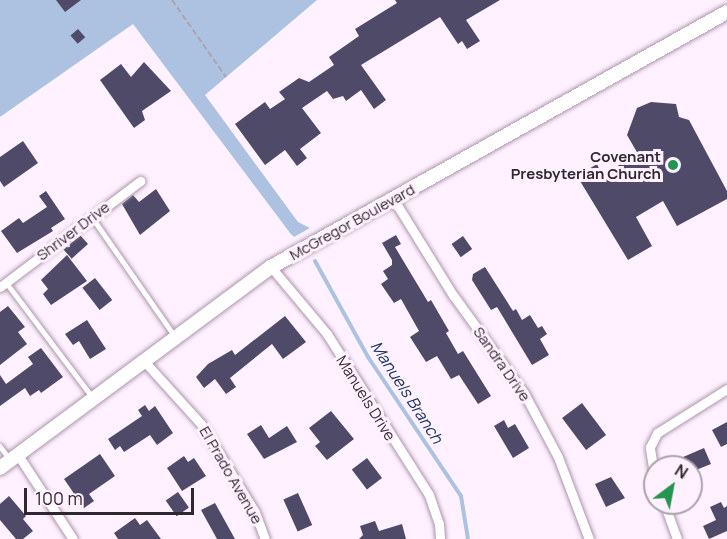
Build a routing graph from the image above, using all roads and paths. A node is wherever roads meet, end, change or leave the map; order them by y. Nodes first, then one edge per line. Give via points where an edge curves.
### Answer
1 (171, 0) edge
2 (727, 12) edge
3 (226, 77) dead end
4 (140, 181) dead end
5 (394, 200) junction
6 (92, 217) junction
7 (271, 267) junction
8 (3, 284) edge
9 (176, 337) junction
10 (144, 361) junction
11 (727, 389) edge
12 (94, 399) junction
13 (0, 446) edge
14 (650, 455) edge
15 (9, 461) edge
16 (668, 515) edge
17 (73, 539) edge
18 (266, 539) edge
19 (440, 539) edge
20 (589, 539) edge
21 (677, 539) edge

1 - 3 path
2 - 5 main road, McGregor Boulevard
4 - 6 street, Shriver Drive
5 - 7 main road, McGregor Boulevard
5 - 20 street, Sandra Drive via 453,295 530,403 569,482
6 - 8 street, Shriver Drive
6 - 9 lane
7 - 9 main road, McGregor Boulevard
7 - 19 street, Manuels Drive via 327,334 429,495
8 - 12 lane, Shriver Drive
9 - 10 main road, McGregor Boulevard
10 - 12 main road, McGregor Boulevard
10 - 18 street, El Prado Avenue via 201,424 255,512
11 - 14 street via 657,433
12 - 15 main road, McGregor Boulevard
13 - 15 lane
15 - 17 street
16 - 21 street

